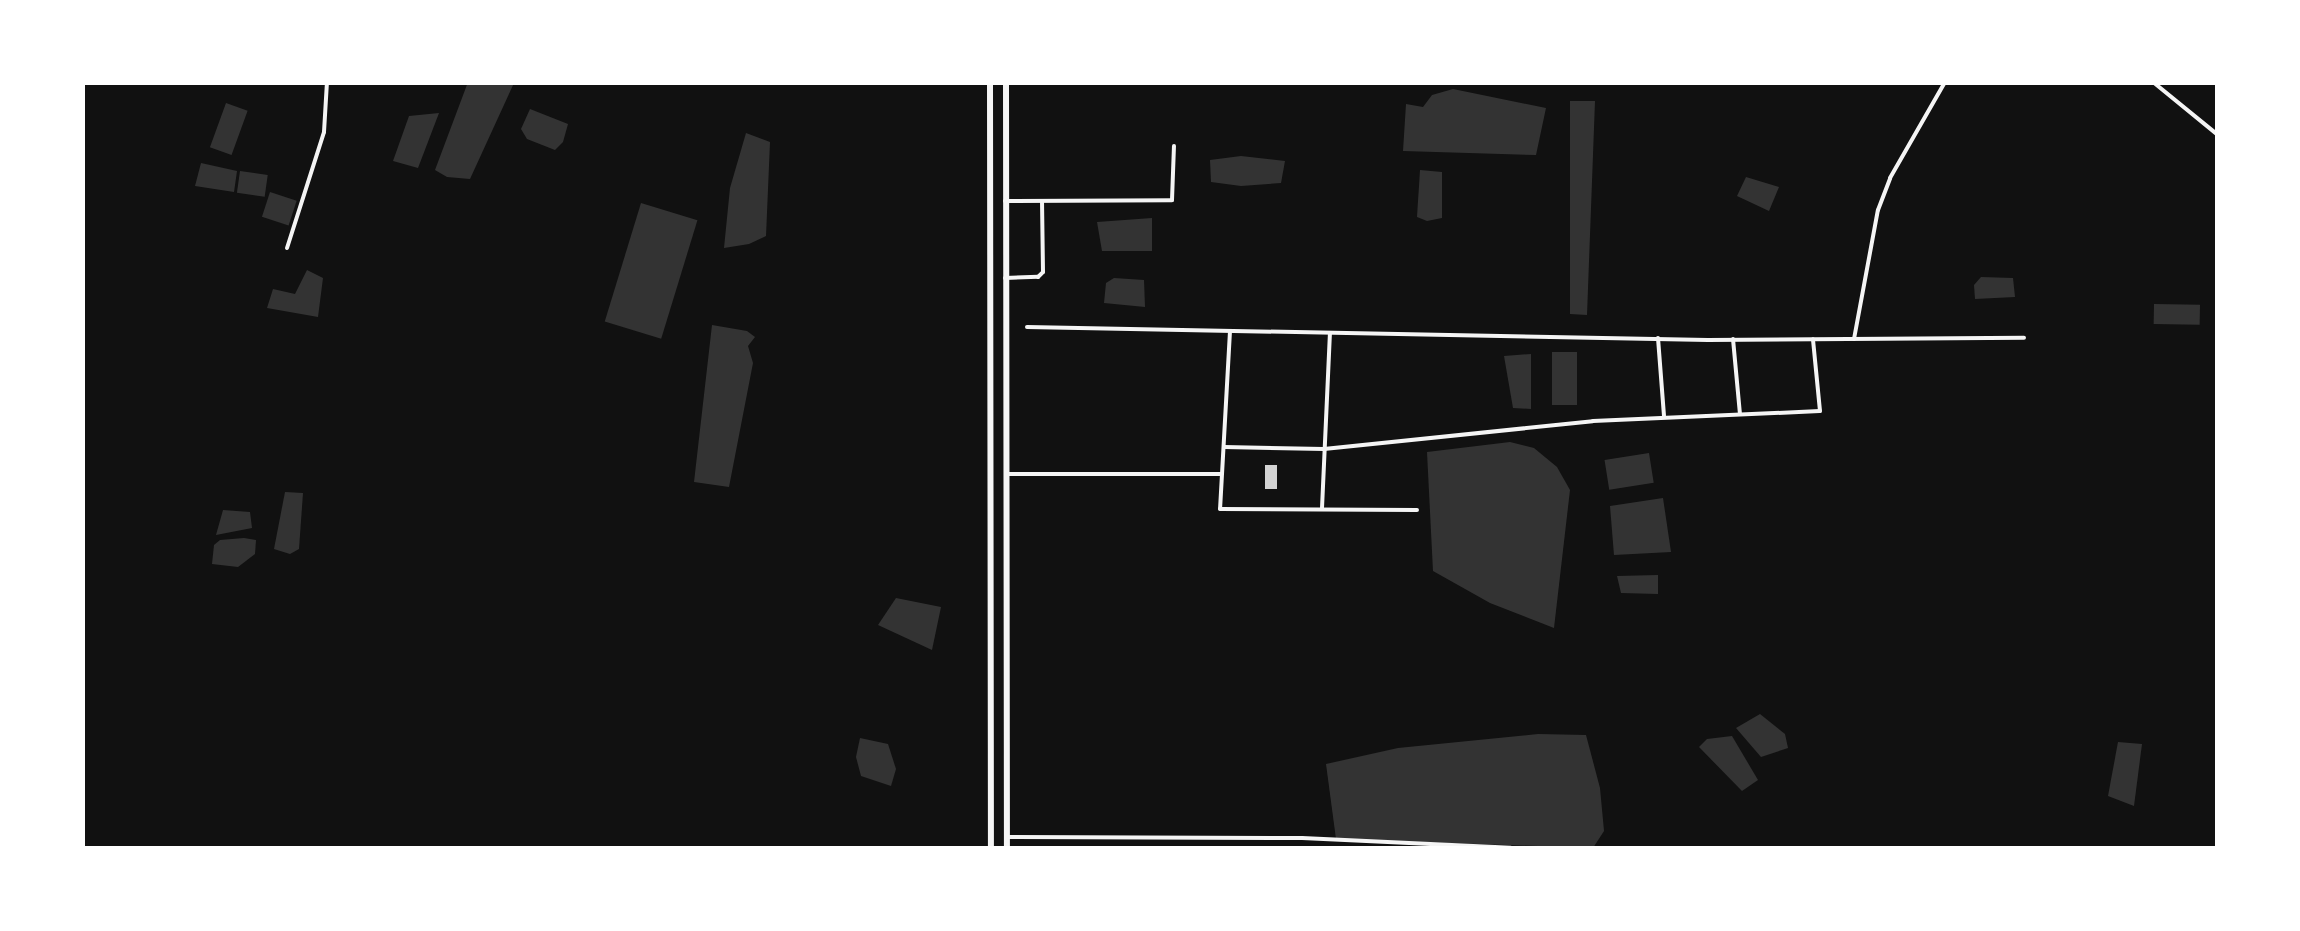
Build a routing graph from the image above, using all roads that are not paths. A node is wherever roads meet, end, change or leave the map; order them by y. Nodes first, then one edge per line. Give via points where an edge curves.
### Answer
1 (328, 82) edge
2 (990, 82) edge
3 (1006, 82) edge
4 (1946, 82) edge
5 (2153, 82) edge
6 (2218, 135) edge
7 (1174, 146) dead end
8 (1005, 201) junction
9 (1042, 202) junction
10 (287, 248) dead end
11 (1005, 278) junction
12 (1028, 327) dead end
13 (1230, 332) junction
14 (1330, 334) junction
15 (1658, 338) junction
16 (2024, 338) dead end
17 (1734, 339) junction
18 (1813, 339) junction
19 (1854, 339) junction
20 (1740, 414) junction
21 (1664, 416) junction
22 (1006, 426) junction
23 (990, 427) junction
24 (1224, 447) junction
25 (1324, 449) junction
26 (1006, 474) junction
27 (1222, 474) junction
28 (1322, 510) junction
29 (1417, 510) dead end
30 (1007, 837) junction
31 (992, 848) edge
32 (1007, 848) edge
33 (1512, 848) edge

1 - 10 street via 324,132
2 - 23 highway
3 - 8 highway
4 - 19 street via 1878,210
5 - 6 street
7 - 9 street via 1172,200
8 - 9 street
8 - 11 highway
9 - 11 street via 1043,272
11 - 22 highway
12 - 13 street
13 - 14 street
13 - 24 street
14 - 15 street
14 - 25 street
15 - 17 street
15 - 21 street
16 - 19 street
17 - 18 street
17 - 20 street
18 - 19 street
18 - 20 street via 1820,411
20 - 21 street
21 - 25 street
22 - 23 highway
22 - 26 highway
23 - 31 highway
24 - 25 street
24 - 27 street
25 - 28 street
26 - 27 street
26 - 30 highway
27 - 28 street via 1220,508
28 - 29 street
30 - 32 highway
30 - 33 street via 1302,838

